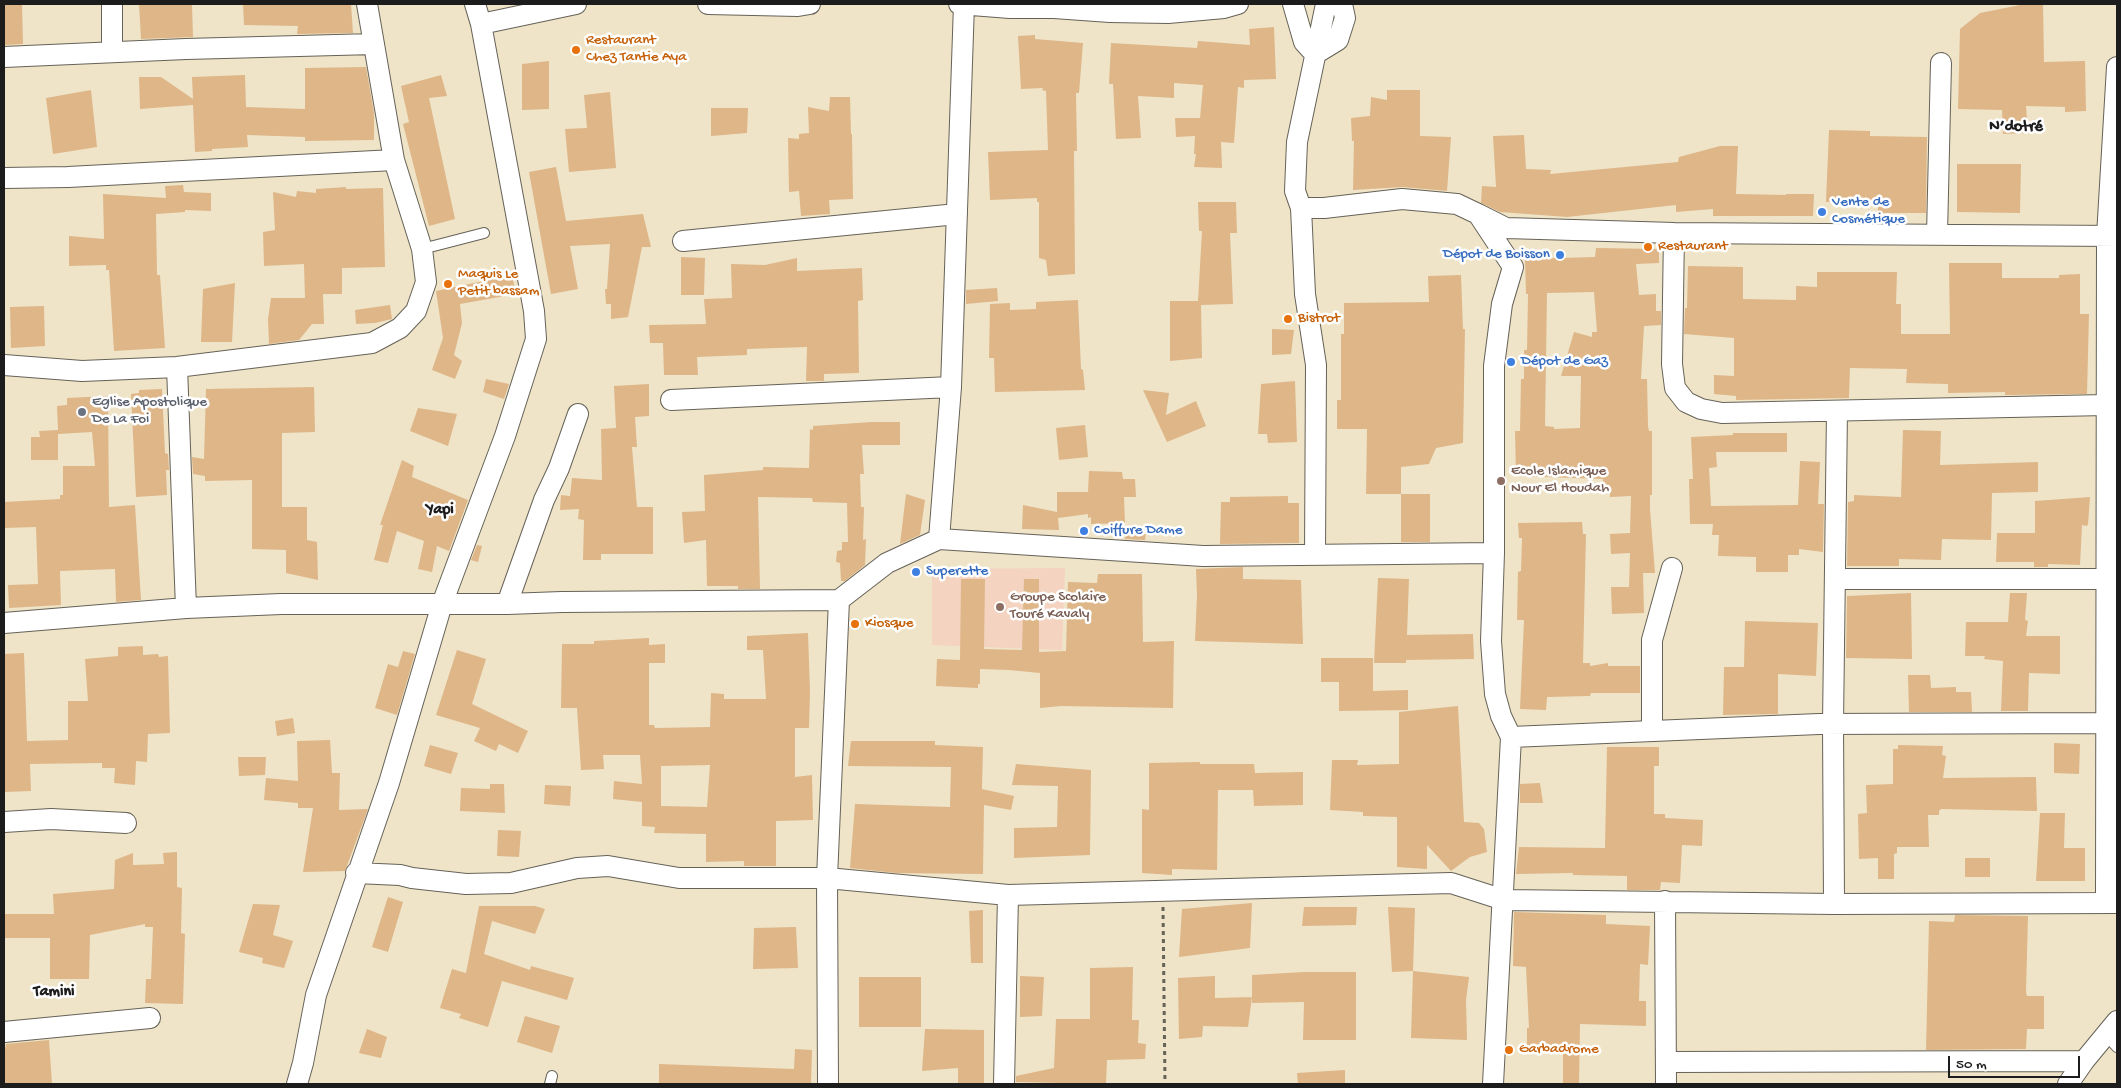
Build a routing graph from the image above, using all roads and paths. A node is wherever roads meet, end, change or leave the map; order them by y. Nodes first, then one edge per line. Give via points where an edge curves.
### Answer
1 (112, 4) edge
2 (367, 4) edge
3 (475, 4) edge
4 (576, 4) edge
5 (708, 4) edge
6 (810, 4) edge
7 (962, 4) edge
8 (1238, 4) edge
9 (1293, 4) edge
10 (1326, 4) edge
11 (1342, 4) edge
12 (481, 24) junction
13 (374, 44) junction
14 (112, 52) junction
15 (1315, 54) junction
16 (4, 57) edge
17 (1941, 63) dead end
18 (2117, 67) edge
19 (394, 160) junction
20 (4, 178) edge
21 (1302, 208) junction
22 (957, 214) junction
23 (1478, 214) junction
24 (484, 233) dead end
25 (1674, 233) junction
26 (1937, 235) junction
27 (2112, 236) edge
28 (683, 241) dead end
29 (422, 249) junction
30 (4, 365) edge
31 (178, 367) junction
32 (951, 387) junction
33 (671, 400) dead end
34 (2106, 405) junction
35 (1837, 411) junction
36 (578, 414) dead end
37 (939, 539) junction
38 (1494, 553) junction
39 (1315, 555) junction
40 (1672, 568) dead end
41 (1835, 579) junction
42 (2112, 579) edge
43 (840, 600) junction
44 (442, 604) junction
45 (507, 604) junction
46 (186, 608) junction
47 (4, 623) edge
48 (2106, 723) junction
49 (1833, 724) junction
50 (1652, 731) junction
51 (1511, 737) junction
52 (4, 822) edge
53 (126, 823) dead end
54 (356, 873) junction
55 (827, 878) junction
56 (1162, 890) junction
57 (1008, 895) junction
58 (1504, 900) junction
59 (1665, 901) junction
60 (2111, 903) edge
61 (1834, 904) junction
62 (150, 1018) dead end
63 (4, 1032) edge
64 (2113, 1034) edge
65 (2084, 1061) junction
66 (1666, 1062) junction
67 (297, 1084) edge
68 (828, 1084) edge
69 (1004, 1084) edge
70 (1165, 1084) edge
71 (1493, 1084) edge
72 (1666, 1084) edge
73 (2068, 1084) edge

1 - 14 street
2 - 13 street
3 - 12 street
4 - 12 street
5 - 6 street
7 - 8 street via 1168,13
7 - 22 street
9 - 15 street via 1304,42
10 - 15 street
11 - 15 street via 1345,18 1338,40
12 - 44 street via 534,311 536,339 505,436
13 - 14 street
13 - 19 street
14 - 16 street
15 - 21 street via 1297,142 1295,191
17 - 26 street
18 - 27 street
19 - 20 street
19 - 29 street
21 - 23 street via 1402,199 1457,204
21 - 39 street via 1305,294 1316,365
22 - 28 street
22 - 32 street
23 - 25 street via 1506,228
23 - 38 street via 1514,267 1502,304 1494,366
24 - 29 lane
25 - 26 street
25 - 35 street via 1672,364 1675,388 1686,402 1722,413
26 - 27 street
27 - 34 street
29 - 31 street via 426,282 416,310 400,328 372,342
30 - 31 street via 82,371
31 - 46 street
32 - 33 street
32 - 37 street
34 - 35 street
34 - 42 street
35 - 41 street
36 - 45 street
37 - 39 street via 1203,556
37 - 43 street via 886,563
38 - 39 street
38 - 51 street via 1491,641 1495,694
40 - 50 street via 1652,640
41 - 42 street
41 - 49 street
42 - 48 street
43 - 45 street
43 - 55 street
44 - 45 street
44 - 46 street via 281,604
44 - 54 street via 389,783
46 - 47 street
48 - 49 street
48 - 60 street
49 - 50 street
49 - 61 street
50 - 51 street
51 - 58 street
52 - 53 street via 51,819
54 - 55 street via 466,884 511,883 577,868 608,866 678,878
54 - 67 street via 316,995
55 - 57 street
55 - 68 street
56 - 57 street
56 - 58 street via 1451,882
56 - 70 path
57 - 69 street
58 - 59 street
58 - 71 street
59 - 61 street
59 - 66 street
60 - 61 street
62 - 63 street
64 - 65 street
65 - 66 street
65 - 73 street
66 - 72 street

